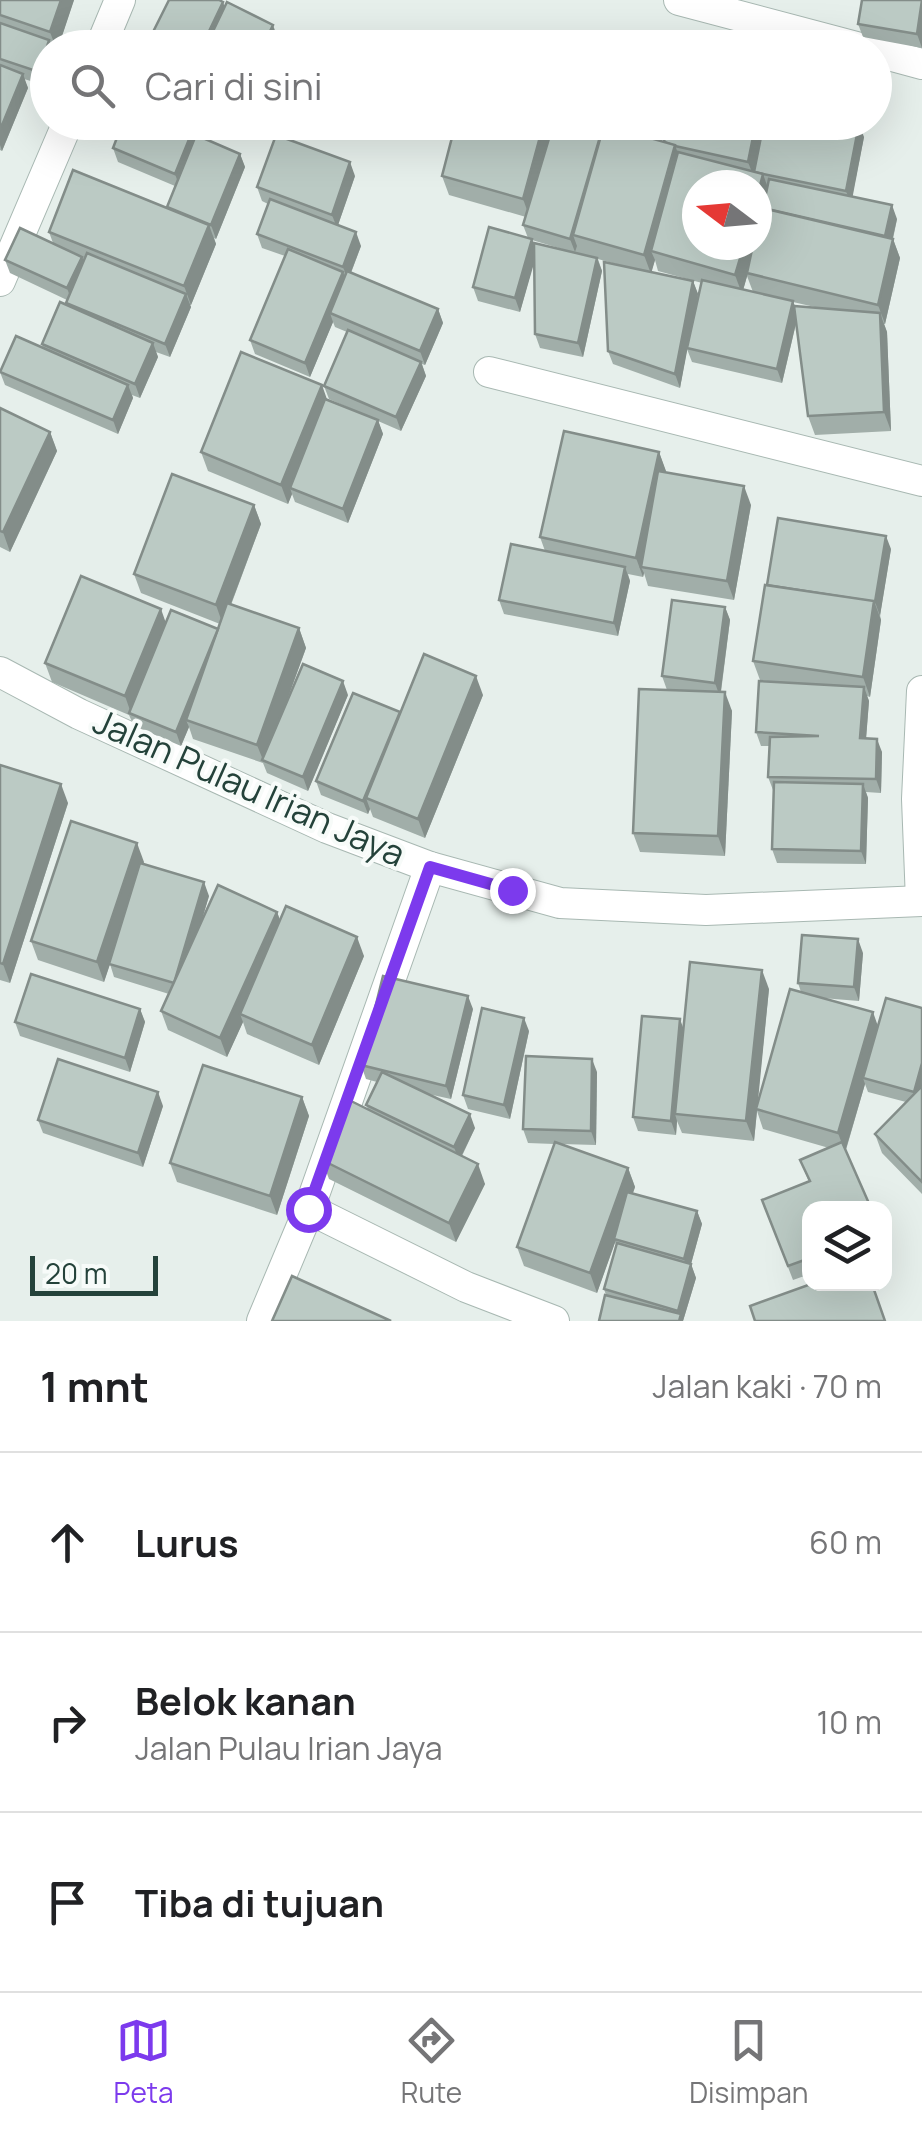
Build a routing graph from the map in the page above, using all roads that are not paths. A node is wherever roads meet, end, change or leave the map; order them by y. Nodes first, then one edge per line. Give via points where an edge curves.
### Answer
1 (120, 0) edge
2 (680, 0) edge
3 (108, 30) edge
4 (792, 30) edge
5 (892, 56) edge
6 (922, 64) edge
7 (60, 140) edge
8 (0, 281) edge
9 (488, 372) dead end
10 (922, 481) edge
11 (0, 672) edge
12 (922, 690) edge
13 (430, 867) junction
14 (922, 901) edge
15 (308, 1209) junction
16 (262, 1321) edge
17 (554, 1321) edge

1 - 3 street
2 - 4 street
5 - 6 street
7 - 8 street
9 - 10 street
11 - 13 street, Jalan Pulau Irian Jaya via 327,828
12 - 14 street
13 - 14 street, Jalan Pulau Irian Jaya via 560,903 706,910
13 - 15 street
15 - 16 street
15 - 17 street via 466,1287

